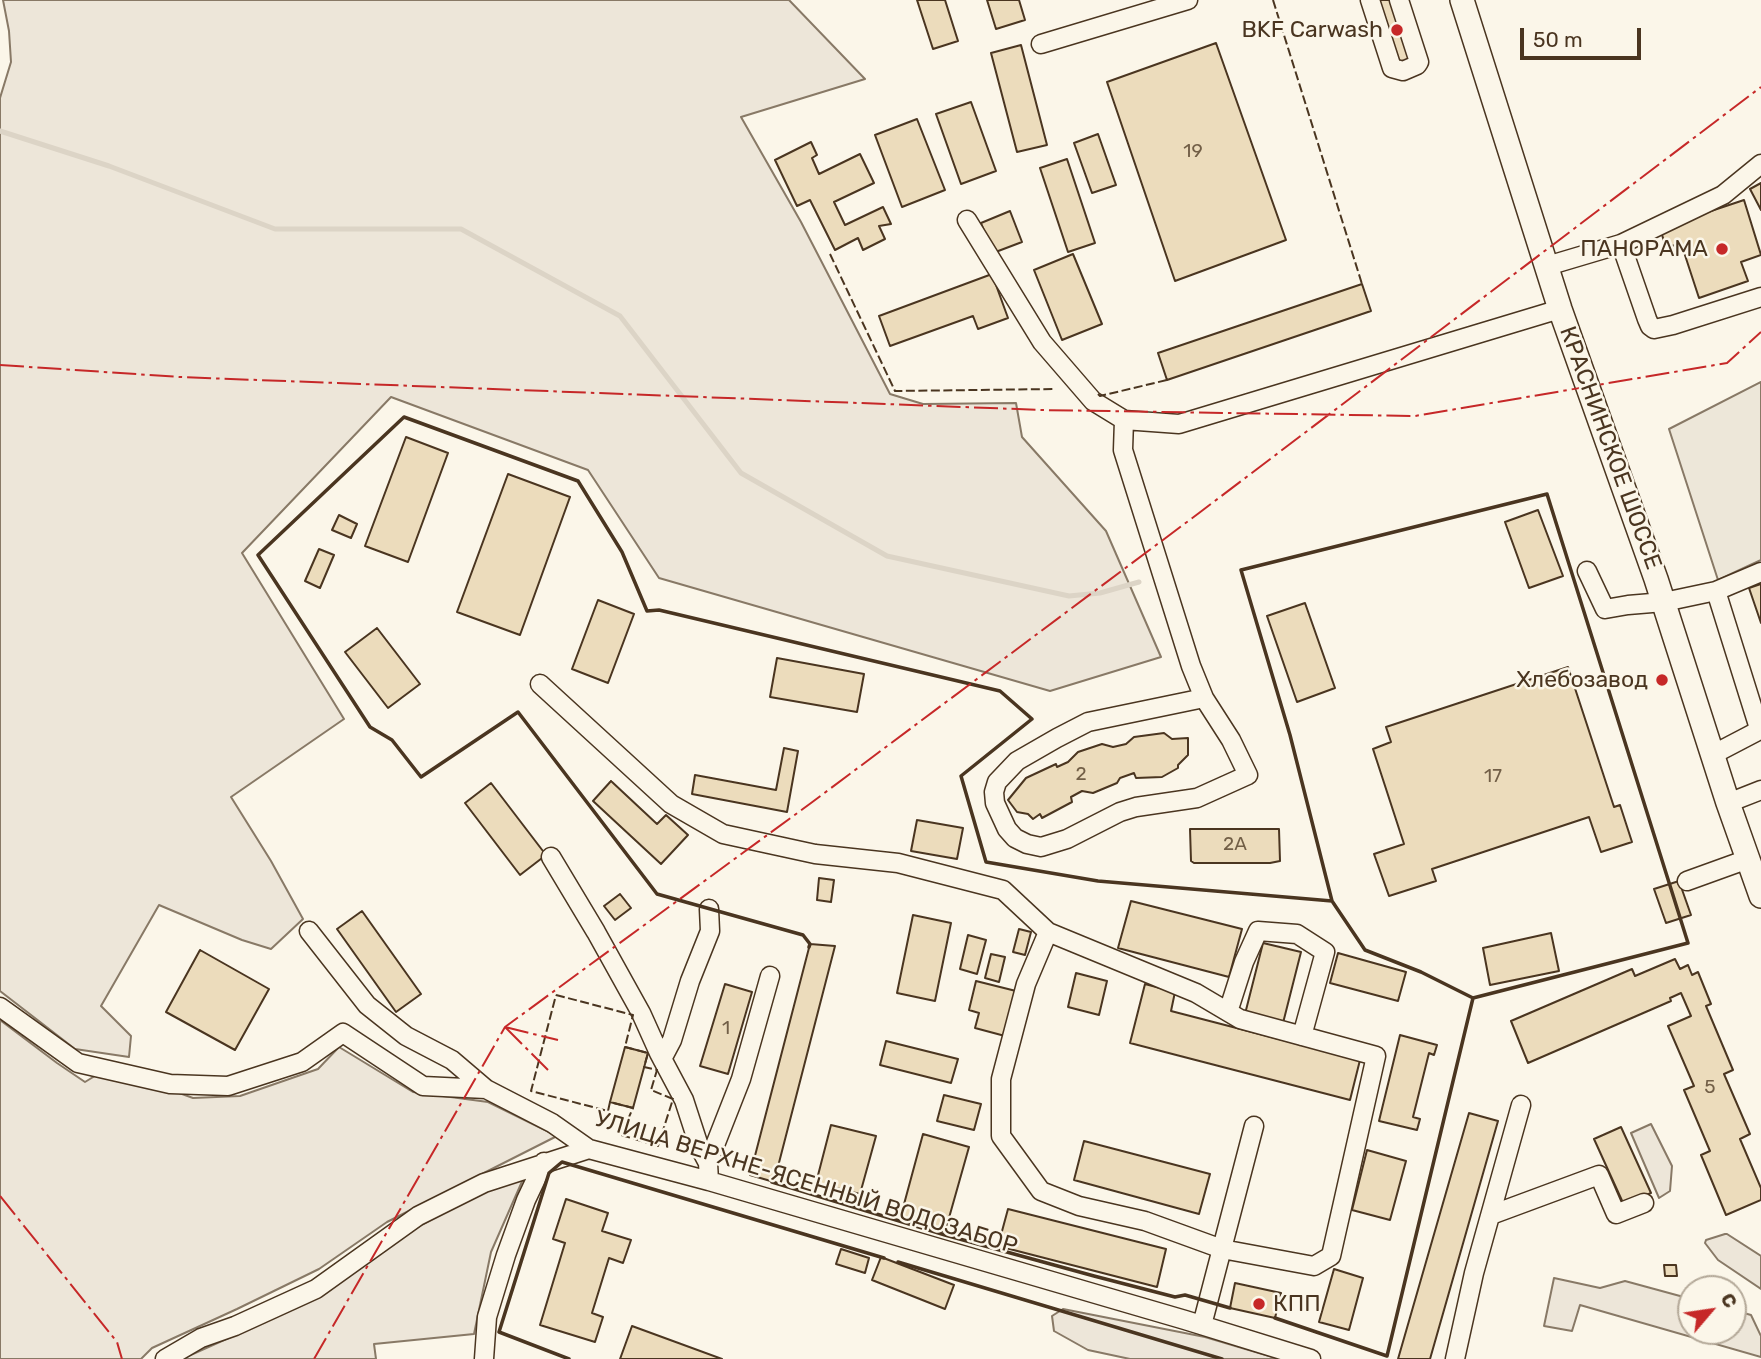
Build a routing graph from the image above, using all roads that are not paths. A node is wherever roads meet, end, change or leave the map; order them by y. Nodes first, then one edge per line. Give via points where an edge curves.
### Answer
1 (1188, 0) edge
2 (1370, 0) edge
3 (1399, 0) edge
4 (1462, 0) edge
5 (1041, 44) dead end
6 (1761, 164) edge
7 (967, 220) dead end
8 (1621, 244) junction
9 (1546, 266) junction
10 (1761, 297) edge
11 (1560, 309) junction
12 (1124, 420) junction
13 (1587, 571) dead end
14 (1761, 572) edge
15 (1716, 592) junction
16 (1664, 602) junction
17 (540, 684) dead end
18 (1204, 698) junction
19 (1712, 755) junction
20 (1761, 790) edge
21 (1728, 803) junction
22 (551, 857) dead end
23 (1748, 859) junction
24 (1687, 881) dead end
25 (1761, 896) edge
26 (709, 909) dead end
27 (310, 931) dead end
28 (1048, 932) junction
29 (770, 976) dead end
30 (0, 1007) edge
31 (1228, 1012) junction
32 (1302, 1036) junction
33 (662, 1059) junction
34 (486, 1089) junction
35 (1521, 1105) dead end
36 (1254, 1126) dead end
37 (589, 1149) junction
38 (544, 1162) junction
39 (708, 1163) junction
40 (709, 1181) junction
41 (1644, 1203) dead end
42 (1490, 1215) junction
43 (1222, 1249) junction
44 (1202, 1325) junction
45 (165, 1359) edge
46 (484, 1359) edge
47 (1311, 1359) edge
48 (1455, 1359) edge

1 - 5 street
2 - 3 street via 1392,68 1403,71 1419,62
4 - 9 main road, КРАСНИНСКОЕ ШОССЕ
6 - 8 street via 1723,195
7 - 12 street via 1042,342 1093,401
8 - 9 street
8 - 10 street via 1654,329
9 - 11 main road, КРАСНИНСКОЕ ШОССЕ
11 - 12 street via 1179,424
11 - 16 main road, КРАСНИНСКОЕ ШОССЕ
12 - 18 street via 1123,450
13 - 16 street via 1605,609
14 - 15 street
15 - 16 street
15 - 19 street via 1758,725 1756,732
16 - 19 main road, КРАСНИНСКОЕ ШОССЕ
17 - 28 street via 671,804 723,834 816,854 898,863 1003,890
18 - 18 street via 1248,775 1197,798 1120,812 1041,847 1015,838 1007,829 994,792 997,782 1017,761 1088,722
19 - 21 main road, КРАСНИНСКОЕ ШОССЕ
20 - 21 street
21 - 23 main road, КРАСНИНСКОЕ ШОССЕ
22 - 33 street via 641,1013
23 - 24 street
23 - 25 main road, КРАСНИНСКОЕ ШОССЕ
26 - 33 street via 710,931
27 - 34 street, УЛИЦА ВЕРХНЕ-ЯСЕННЫЙ ВОДОЗАБОР via 367,1005 406,1036 452,1060
28 - 31 street via 1196,993
28 - 43 street via 1026,984 1001,1079 1000,1136 1041,1191
29 - 39 street via 741,1079
30 - 34 street via 78,1063 170,1084 228,1086 302,1062 343,1033 423,1086
31 - 32 street via 1240,1020
31 - 32 street via 1258,931 1297,934 1325,952
32 - 43 street via 1376,1056 1331,1256 1314,1266
33 - 39 street via 684,1100
34 - 37 street, УЛИЦА ВЕРХНЕ-ЯСЕННЫЙ ВОДОЗАБОР via 552,1123
35 - 42 street
36 - 43 street
37 - 38 street
37 - 40 street, УЛИЦА ВЕРХНЕ-ЯСЕННЫЙ ВОДОЗАБОР
38 - 45 street via 484,1183 418,1216 316,1289 201,1338
38 - 46 street via 522,1211 487,1317
39 - 40 street
40 - 44 street, УЛИЦА ВЕРХНЕ-ЯСЕННЫЙ ВОДОЗАБОР
41 - 42 street via 1616,1213 1599,1175
42 - 48 street
43 - 44 street
44 - 47 street, УЛИЦА ВЕРХНЕ-ЯСЕННЫЙ ВОДОЗАБОР

